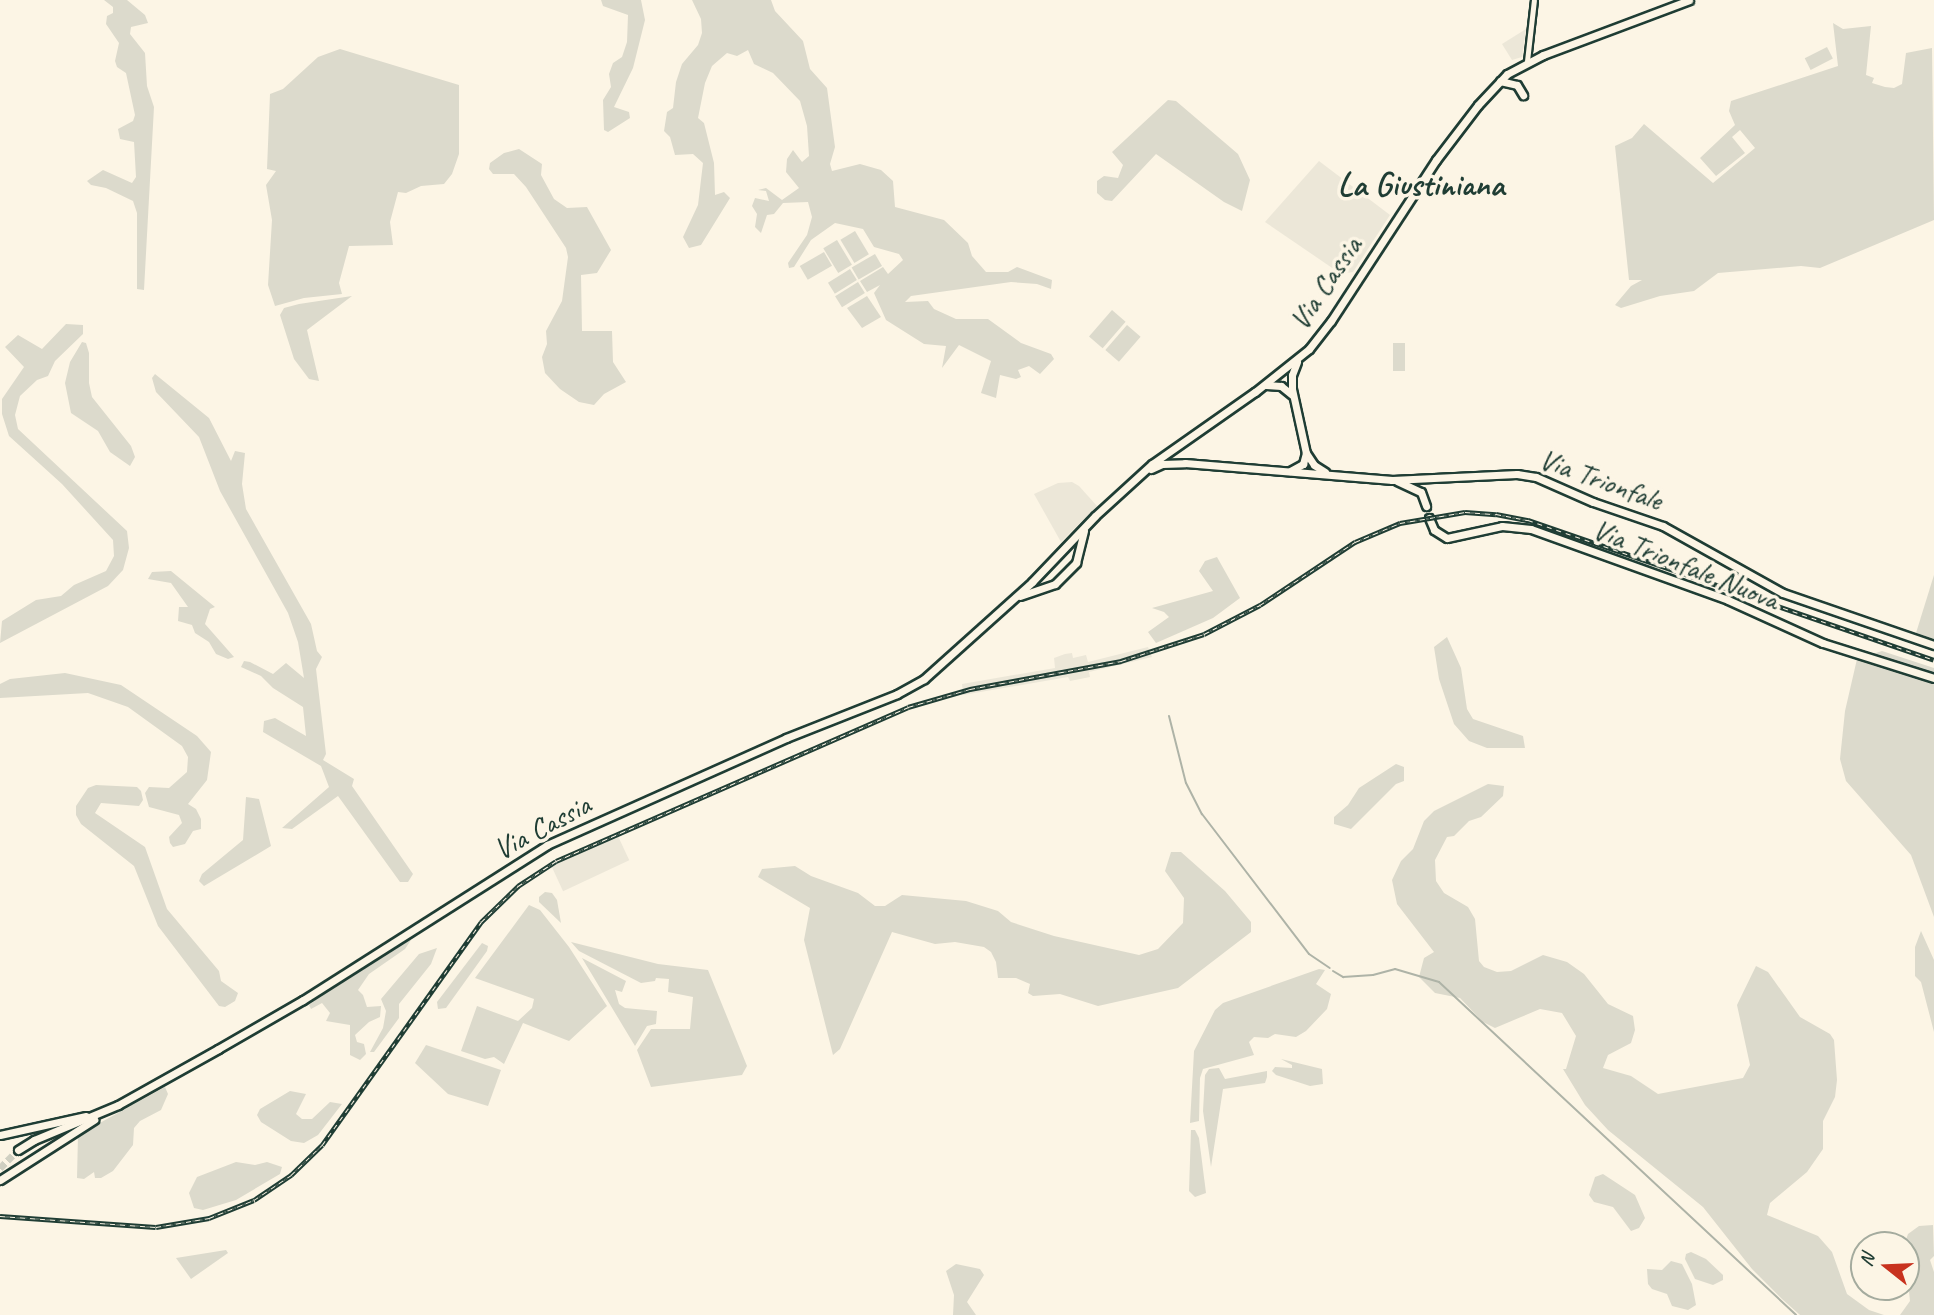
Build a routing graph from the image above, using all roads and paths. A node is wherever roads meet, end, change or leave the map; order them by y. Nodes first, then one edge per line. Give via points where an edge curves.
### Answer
1 (1534, 0) edge
2 (1689, 0) edge
3 (1527, 61) junction
4 (1500, 81) junction
5 (1523, 95) dead end
6 (1300, 358) junction
7 (1265, 385) junction
8 (1293, 396) junction
9 (1173, 448) junction
10 (1306, 453) junction
11 (1185, 463) junction
12 (1289, 471) junction
13 (1144, 472) junction
14 (1329, 474) junction
15 (1392, 480) junction
16 (1426, 503) dead end
17 (1429, 518) dead end
18 (1087, 524) junction
19 (1065, 549) junction
20 (1077, 554) junction
21 (1040, 575) junction
22 (1050, 587) junction
23 (1013, 599) junction
24 (1934, 645) edge
25 (1934, 678) edge
26 (118, 1105) junction
27 (97, 1114) junction
28 (0, 1135) edge
29 (18, 1150) tunnel mouth
30 (0, 1180) edge

1 - 3 street
2 - 3 main road, Via Cassia
3 - 4 main road, Via Cassia
4 - 5 main road via 1517,85
4 - 6 main road, Via Cassia via 1443,150 1326,328
6 - 7 main road, Via Cassia
6 - 8 main road via 1292,375
7 - 8 main road via 1281,386
7 - 9 main road, Via Cassia
8 - 10 main road
9 - 11 street via 1173,457
9 - 13 main road, Via Cassia
10 - 12 main road via 1304,463
10 - 14 main road
11 - 12 main road, Via Trionfale
11 - 13 main road, Via Trionfale via 1162,464
12 - 14 main road, Via Trionfale
13 - 18 main road, Via Cassia
14 - 15 main road, Via Trionfale
15 - 16 main road via 1418,490
15 - 24 main road, Via Trionfale via 1535,477 1663,526 1783,593
17 - 25 main road, Via Trionfale Nuova via 1434,530 1447,538 1506,525 1531,529 1728,600 1814,640
18 - 19 main road, Via Cassia
18 - 20 main road, Via Cassia
19 - 20 main road via 1071,547
19 - 21 main road, Via Cassia
20 - 22 main road, Via Cassia via 1076,563
21 - 22 main road via 1041,583
21 - 23 main road, Via Cassia
22 - 23 main road, Via Cassia
23 - 26 main road, Via Cassia via 912,686 547,845 305,998
26 - 27 main road, Via Cassia
26 - 30 main road
27 - 28 main road
27 - 29 main road

